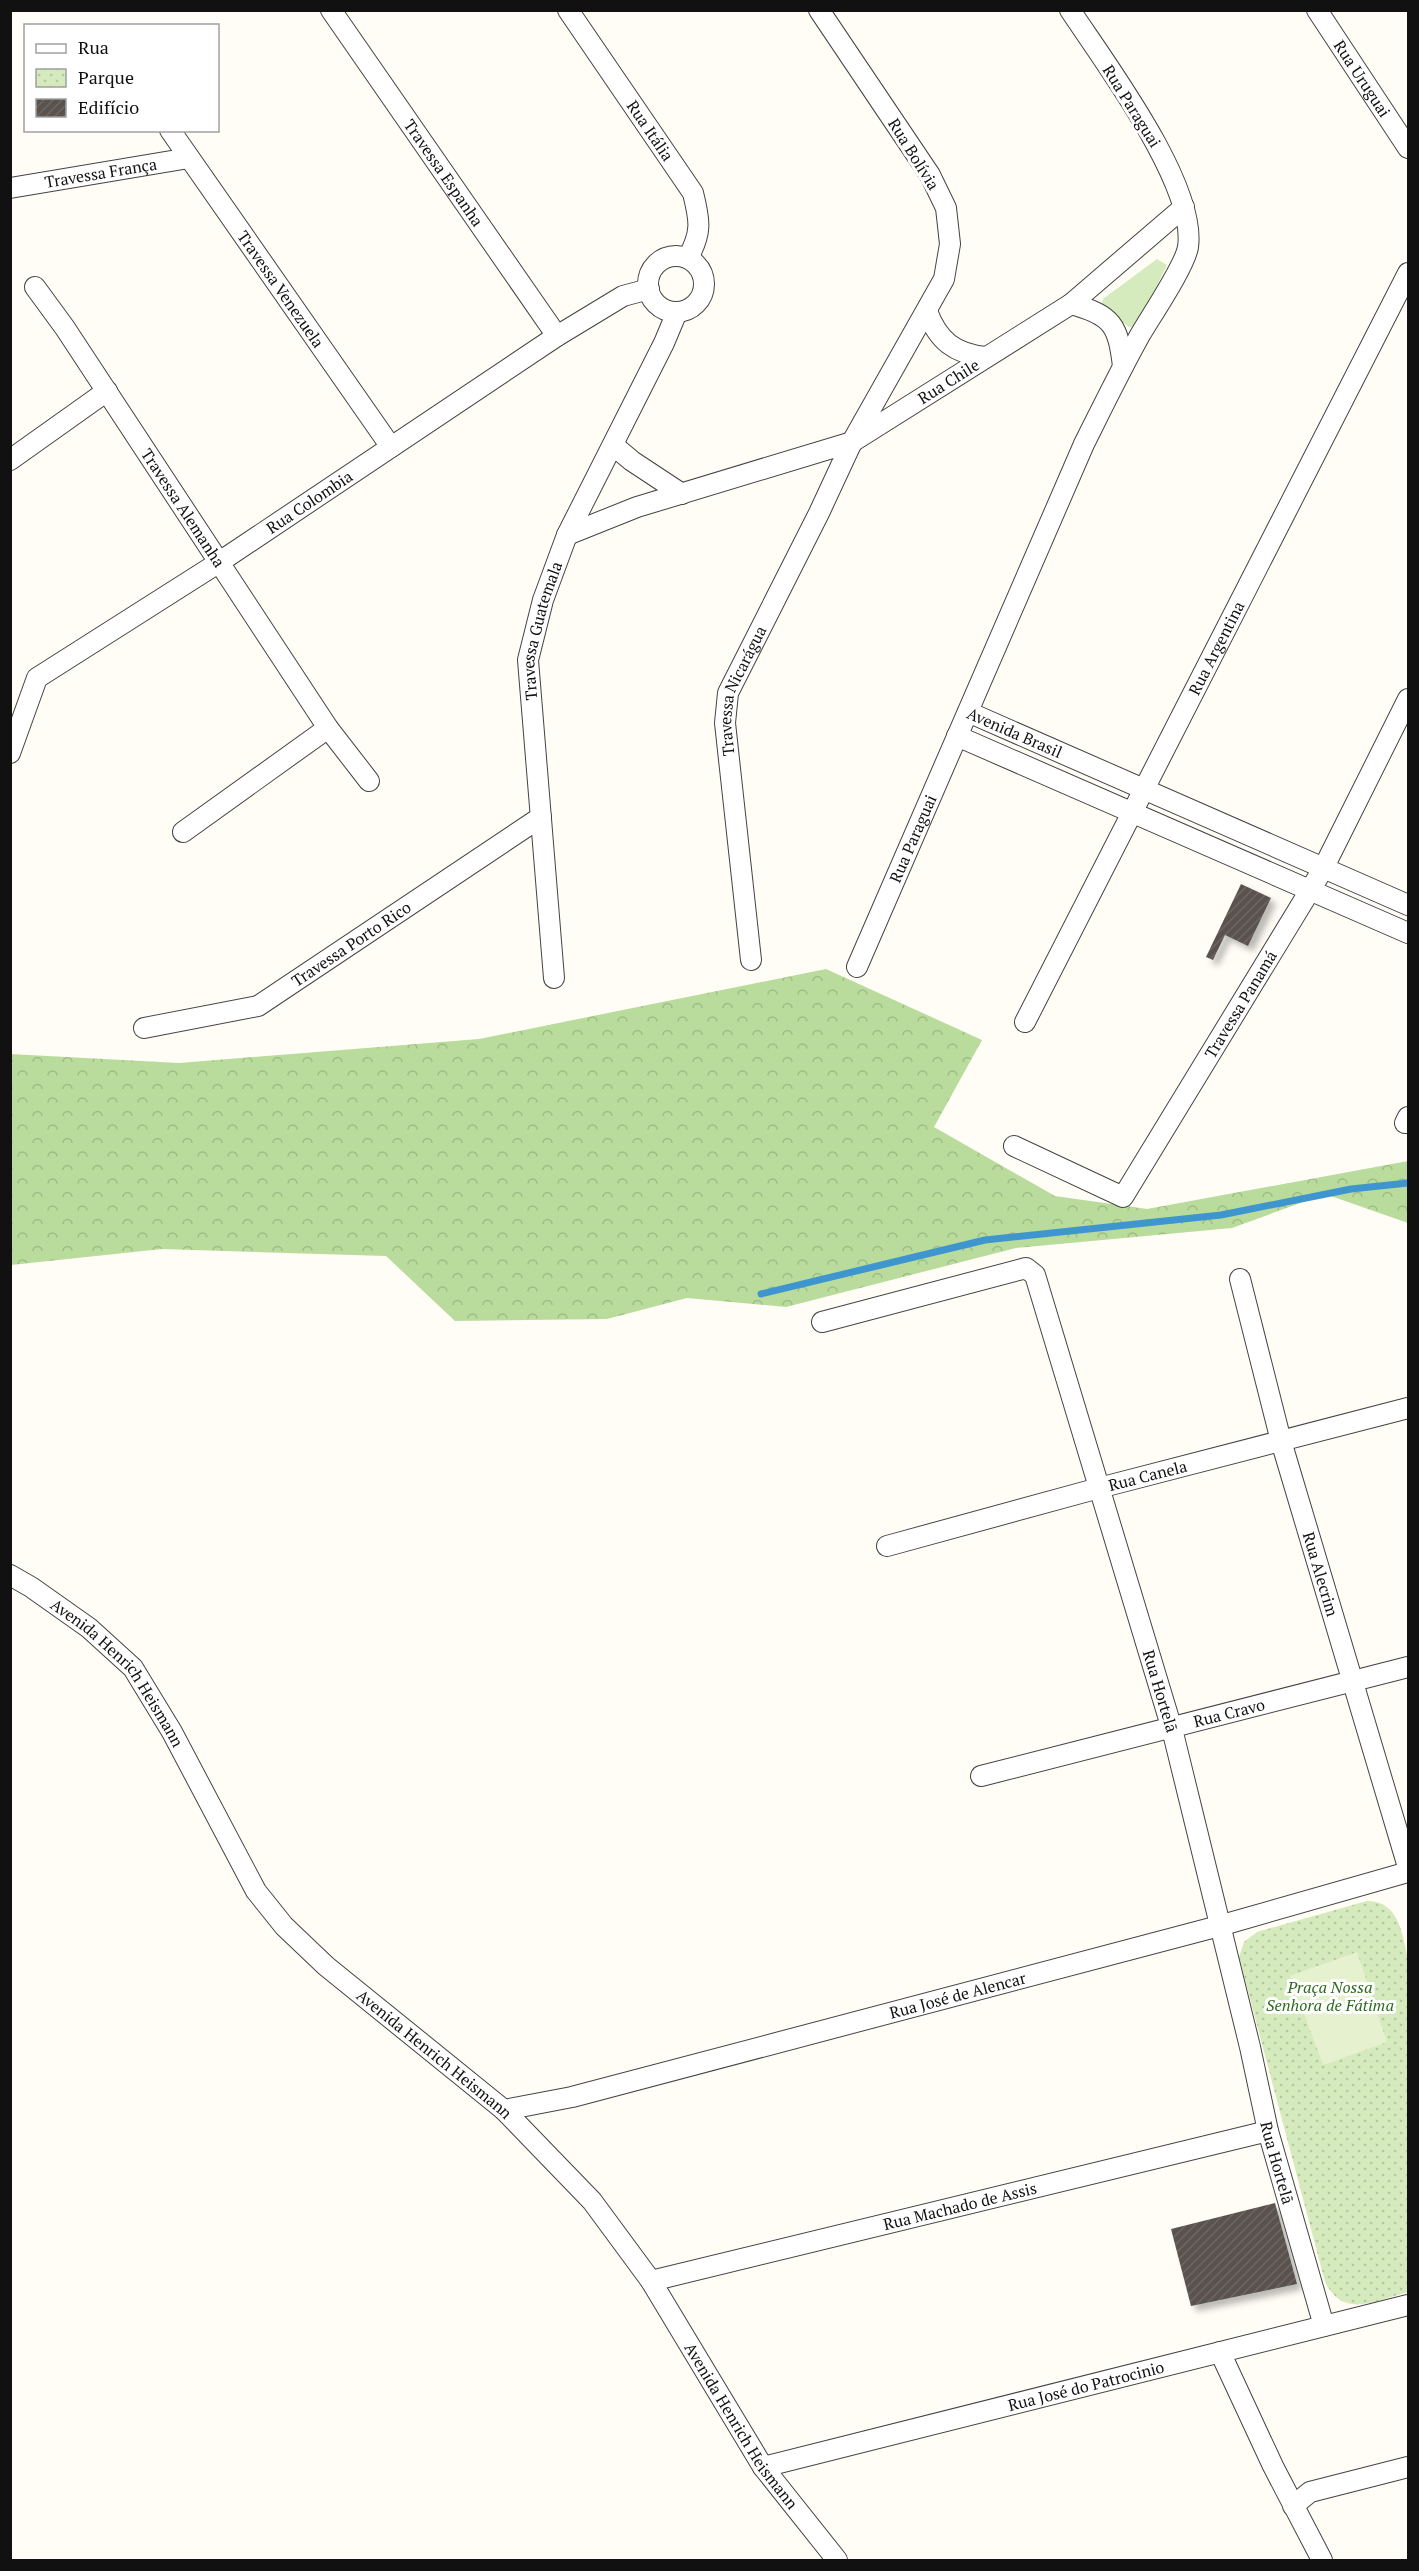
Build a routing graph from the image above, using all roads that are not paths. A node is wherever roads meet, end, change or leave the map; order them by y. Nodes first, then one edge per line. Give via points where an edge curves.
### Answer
1 (331, 10) edge
2 (568, 10) edge
3 (819, 10) edge
4 (1070, 10) edge
5 (1317, 10) edge
6 (171, 132) edge
7 (1408, 148) edge
8 (189, 158) junction
9 (10, 188) edge
10 (1184, 207) junction
11 (688, 258) junction
12 (1408, 273) edge
13 (35, 287) dead end
14 (649, 289) junction
15 (1071, 304) junction
16 (927, 311) junction
17 (677, 312) junction
18 (557, 336) junction
19 (986, 357) junction
20 (1123, 366) junction
21 (107, 391) junction
22 (852, 442) junction
23 (613, 445) junction
24 (391, 447) junction
25 (10, 460) edge
26 (682, 494) junction
27 (567, 535) junction
28 (218, 563) junction
29 (1408, 699) edge
30 (968, 712) junction
31 (328, 728) junction
32 (957, 736) junction
33 (10, 753) edge
34 (369, 780) dead end
35 (1145, 789) junction
36 (1134, 812) junction
37 (541, 817) junction
38 (183, 832) dead end
39 (1323, 869) junction
40 (1311, 889) junction
41 (1400, 902) edge
42 (1383, 921) junction
43 (1408, 933) edge
44 (750, 960) dead end
45 (857, 967) dead end
46 (554, 978) dead end
47 (1025, 1022) dead end
48 (144, 1029) dead end
49 (1014, 1146) dead end
50 (1240, 1279) dead end
51 (822, 1322) dead end
52 (1408, 1408) edge
53 (1281, 1441) junction
54 (1100, 1488) junction
55 (887, 1546) dead end
56 (10, 1575) edge
57 (1408, 1667) edge
58 (1352, 1683) junction
59 (1172, 1729) junction
60 (981, 1776) dead end
61 (1408, 1867) edge
62 (1408, 1872) edge
63 (1219, 1926) junction
64 (504, 2110) junction
65 (1268, 2131) junction
66 (651, 2281) junction
67 (1408, 2305) edge
68 (1324, 2326) junction
69 (1220, 2352) junction
70 (763, 2467) junction
71 (1408, 2467) edge
72 (1293, 2506) junction
73 (837, 2560) edge
74 (1322, 2560) edge

1 - 18 street, Travessa Espanha
2 - 11 street, Rua Itália via 693,193 700,220 697,240
3 - 16 street, Rua Bolívia via 930,175 946,208 949,253 944,279
4 - 10 street, Rua Paraguai via 1148,129
5 - 7 street, Rua Uruguai
6 - 8 street, Travessa Venezuela
8 - 9 street, Travessa França
8 - 24 street, Travessa Venezuela
10 - 15 street, Rua Chile
10 - 20 street, Rua Paraguai via 1188,249
11 - 14 street via 678,256 659,262 649,279
11 - 17 street via 702,272 703,292 693,306
12 - 35 street, Rua Argentina
13 - 21 street, Travessa Alemanha
14 - 17 street via 658,306
14 - 18 street, Rua Colombia via 623,296
15 - 19 street, Rua Chile
15 - 20 street via 1090,309 1107,320 1119,335
16 - 19 street via 933,327 948,345 970,356
16 - 22 street, Rua Bolívia
17 - 23 street, Travessa Guatemala
18 - 24 street, Rua Colombia
19 - 22 street, Rua Chile
20 - 30 street, Avenida Brasil via 1084,444
21 - 25 street
21 - 28 street, Travessa Alemanha
22 - 26 street, Rua Chile
22 - 44 street, Travessa Nicarágua via 728,693 725,723
23 - 26 street
23 - 27 street, Travessa Guatemala
24 - 28 street, Rua Colombia
26 - 27 street, Rua Chile
27 - 37 street, Travessa Guatemala via 543,600 528,660
28 - 31 street, Travessa Alemanha
28 - 33 street, Rua Colombia via 37,678
29 - 39 street, Travessa Panamá
30 - 32 street, Rua Paraguai
30 - 35 street, Avenida Brasil
31 - 34 street, Travessa Alemanha
31 - 38 street
32 - 36 street, Avenida Brasil
32 - 45 street, Rua Paraguai
35 - 36 street, Rua Argentina
35 - 39 street, Avenida Brasil
36 - 40 street, Avenida Brasil
36 - 47 street, Rua Argentina
37 - 46 street, Travessa Guatemala
37 - 48 street, Travessa Porto Rico via 258,1006
39 - 40 street, Travessa Panamá
39 - 41 street, Avenida Brasil
40 - 42 street, Avenida Brasil
40 - 49 street, Travessa Panamá via 1123,1197
41 - 42 street
42 - 43 street, Avenida Brasil
50 - 53 street, Rua Alecrim
51 - 54 street, Rua Hortelã via 1026,1269 1035,1275
52 - 53 street, Rua Canela
53 - 54 street, Rua Canela
53 - 58 street, Rua Alecrim
54 - 55 street, Rua Canela
54 - 59 street, Rua Hortelã
56 - 64 street, Avenida Henrich Heismann via 89,1628 133,1668 172,1732 256,1891 284,1926 326,1966
57 - 58 street, Rua Cravo
58 - 59 street, Rua Cravo
58 - 61 street, Rua Alecrim
59 - 60 street, Rua Cravo
59 - 63 street, Rua Hortelã
62 - 63 street, Rua José de Alencar
63 - 64 street, Rua José de Alencar via 572,2097
63 - 65 street, Rua Hortelã
64 - 66 street, Avenida Henrich Heismann via 592,2201
65 - 66 street, Rua Machado de Assis
65 - 68 street, Rua Hortelã
66 - 70 street, Avenida Henrich Heismann
67 - 68 street, Rua José do Patrocinio
68 - 69 street, Rua José do Patrocinio
69 - 70 street, Rua José do Patrocinio
69 - 72 street
70 - 73 street, Avenida Henrich Heismann
71 - 72 street via 1310,2492
72 - 74 street

